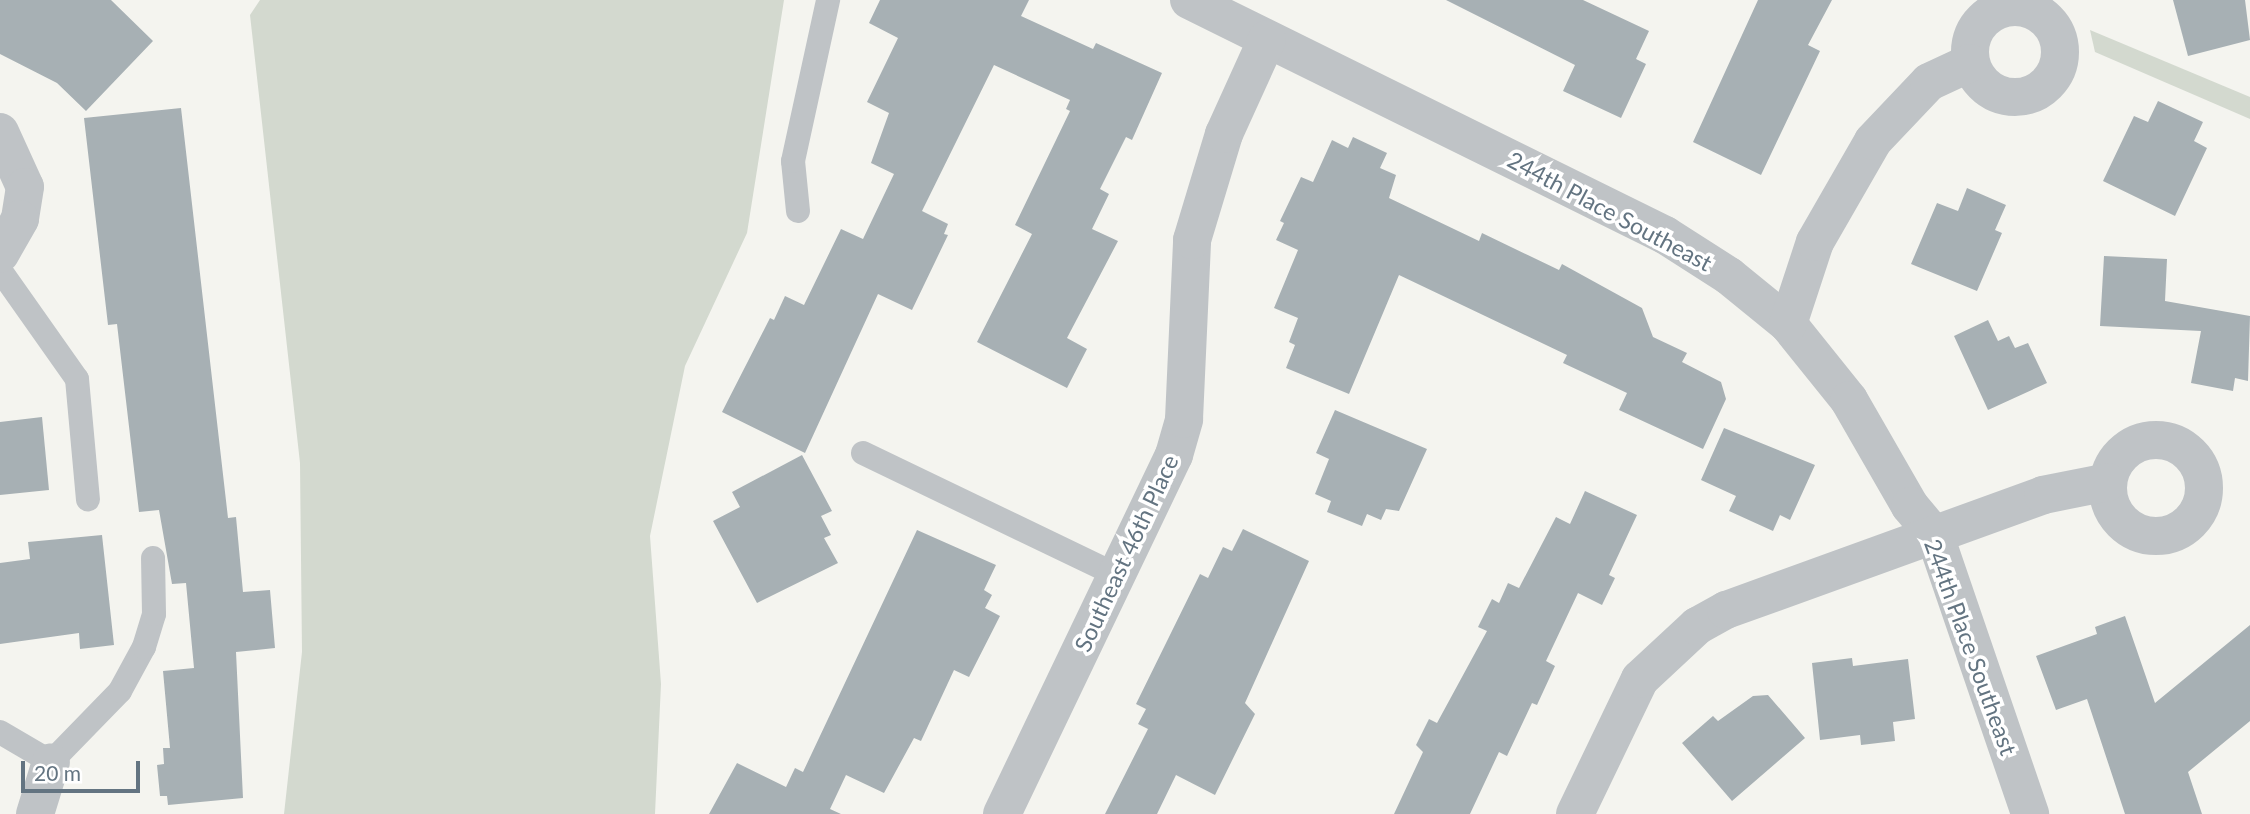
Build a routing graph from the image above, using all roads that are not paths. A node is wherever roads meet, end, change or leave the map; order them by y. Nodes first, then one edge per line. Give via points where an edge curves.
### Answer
1 (828, 0) edge
2 (1189, 0) edge
3 (1267, 39) junction
4 (1970, 63) dead end
5 (0, 132) edge
6 (798, 211) dead end
7 (0, 254) edge
8 (0, 270) edge
9 (1788, 324) junction
10 (863, 453) dead end
11 (2108, 482) dead end
12 (88, 499) dead end
13 (1935, 536) junction
14 (153, 558) dead end
15 (1117, 575) junction
16 (0, 732) edge
17 (51, 762) junction
18 (34, 814) edge
19 (1002, 814) edge
20 (1575, 814) edge
21 (2030, 814) edge

1 - 6 lane via 793,161
2 - 3 street, 244th Place Southeast
3 - 9 street, 244th Place Southeast via 1665,235 1729,276
3 - 15 street, Southeast 46th Place via 1224,134 1192,240 1184,419 1174,455
4 - 9 street via 1928,82 1873,141 1815,242
5 - 7 street via 25,187 20,219
8 - 12 lane via 77,379
9 - 13 street, 244th Place Southeast via 1849,400 1910,506
10 - 15 lane
11 - 13 street via 2043,495
13 - 20 street via 1738,605 1697,626 1640,679
13 - 21 street, 244th Place Southeast
14 - 17 lane via 154,614 144,647 120,691
15 - 19 street, Southeast 46th Place
16 - 17 lane
17 - 18 street

